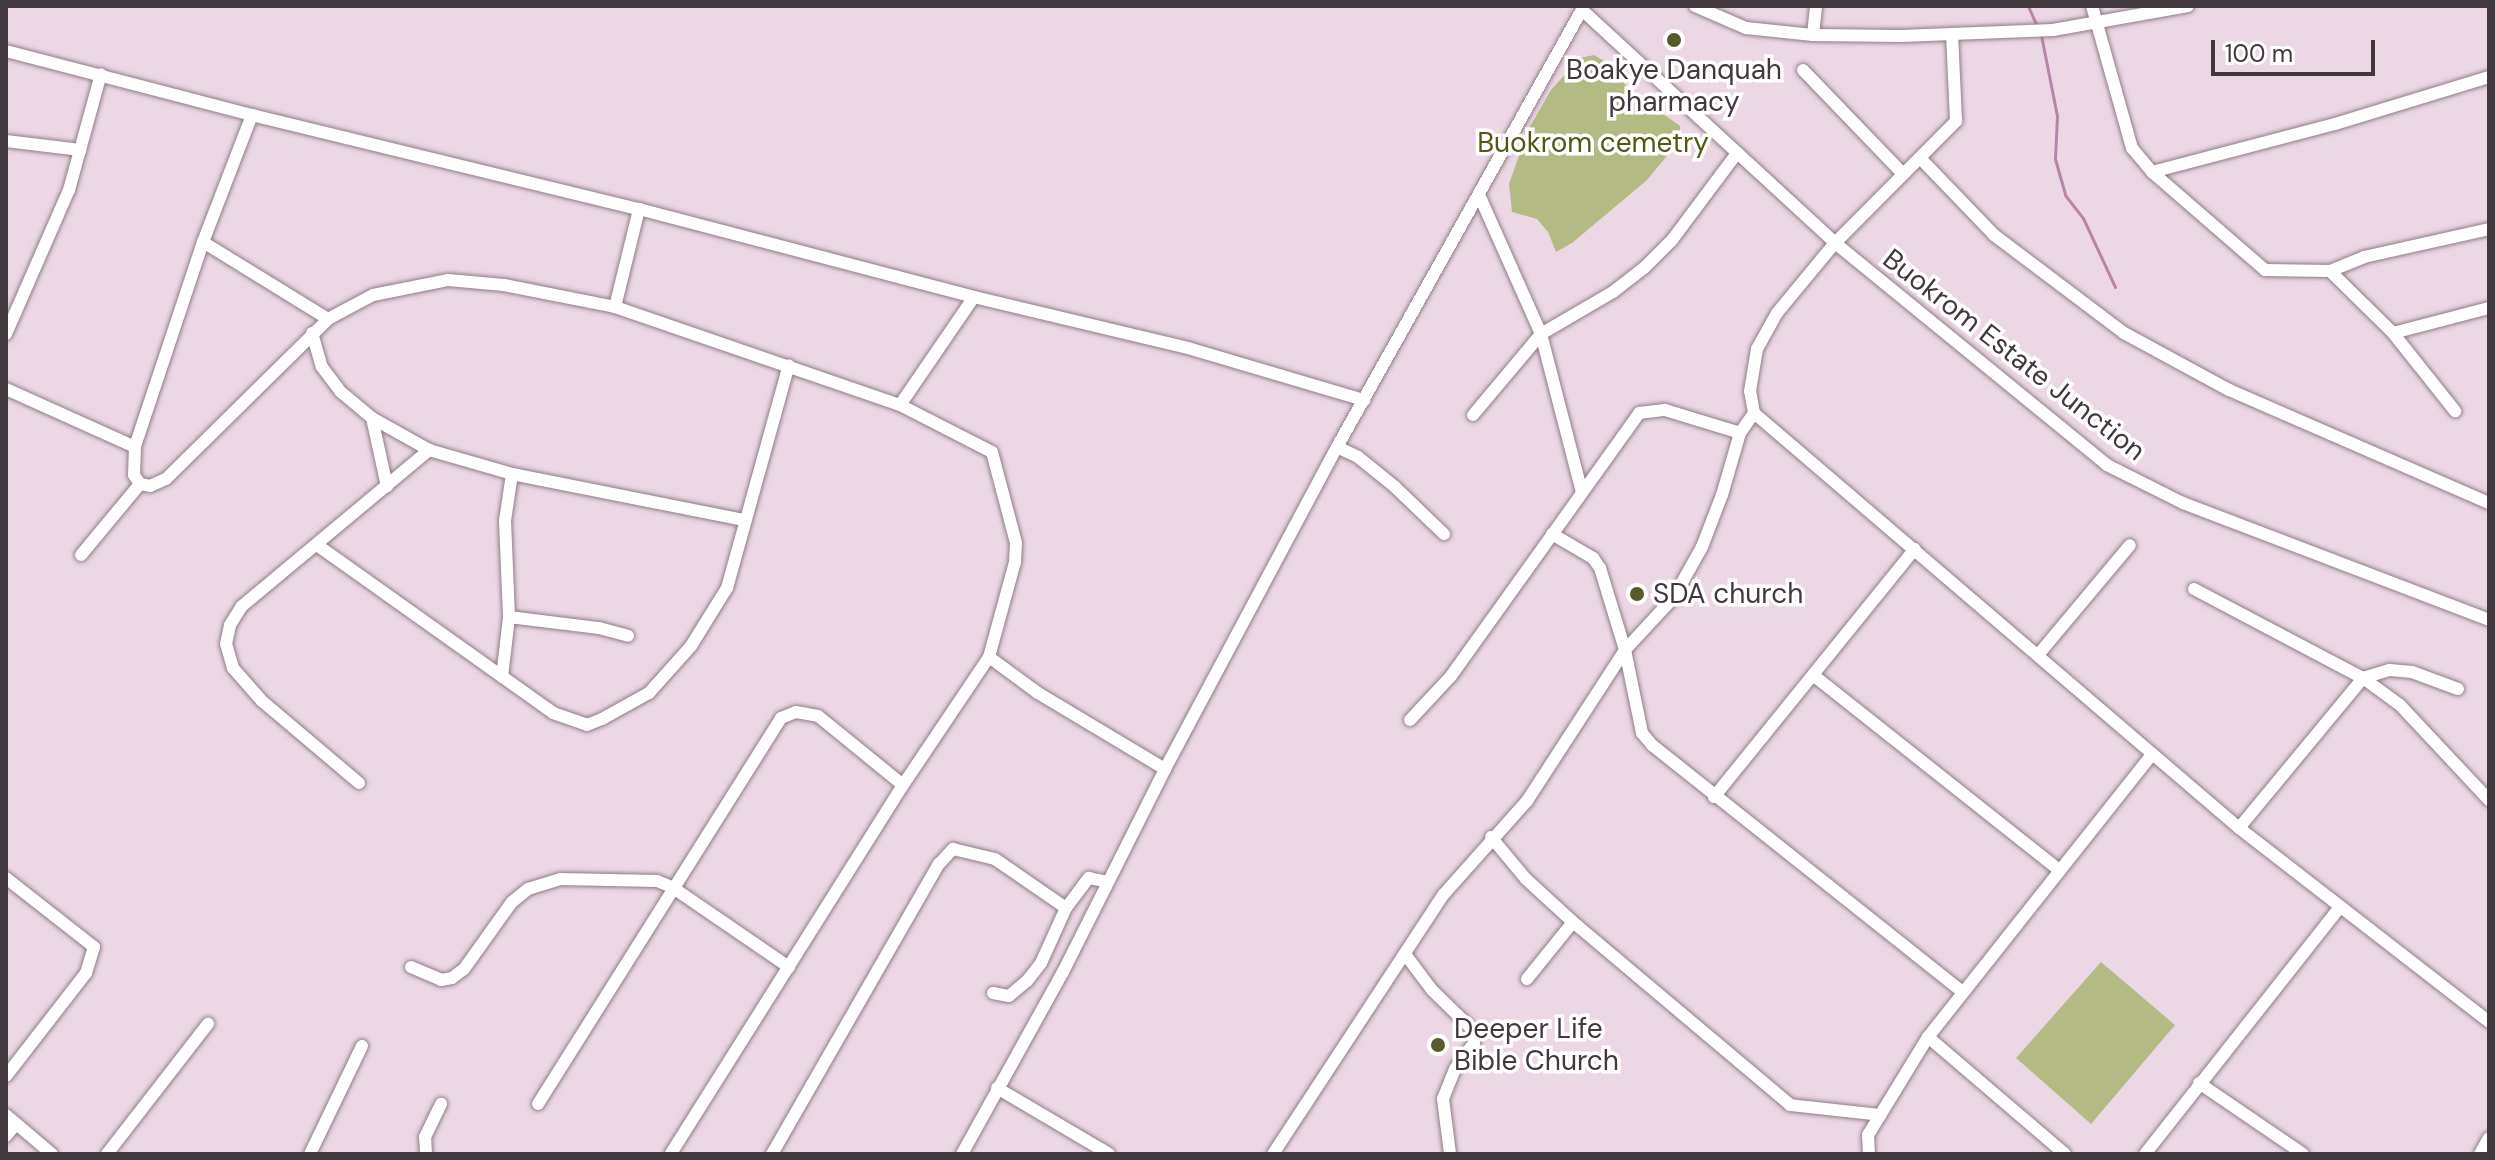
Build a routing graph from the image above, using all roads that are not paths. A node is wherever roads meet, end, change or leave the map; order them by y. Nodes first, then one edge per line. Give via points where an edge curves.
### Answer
1 (1695, 6) edge
2 (1816, 6) edge
3 (2092, 6) edge
4 (2188, 6) edge
5 (1583, 8) edge
6 (2097, 22) junction
7 (1952, 34) junction
8 (1813, 35) junction
9 (6, 51) edge
10 (1803, 70) dead end
11 (101, 74) junction
12 (2489, 77) edge
13 (252, 115) junction
14 (6, 141) edge
15 (80, 150) junction
16 (1737, 153) junction
17 (1920, 158) junction
18 (2152, 172) junction
19 (1903, 174) junction
20 (1480, 197) junction
21 (639, 209) junction
22 (2489, 229) edge
23 (203, 242) junction
24 (1835, 243) junction
25 (2330, 271) junction
26 (974, 297) junction
27 (615, 307) junction
28 (2489, 308) edge
29 (328, 319) junction
30 (312, 333) junction
31 (2393, 333) junction
32 (6, 334) edge
33 (1541, 334) junction
34 (789, 365) junction
35 (6, 389) edge
36 (1364, 400) junction
37 (900, 405) junction
38 (2455, 411) dead end
39 (1754, 413) junction
40 (1473, 415) dead end
41 (372, 418) junction
42 (1740, 433) junction
43 (135, 447) junction
44 (1337, 447) junction
45 (429, 450) junction
46 (512, 474) junction
47 (140, 484) junction
48 (387, 486) junction
49 (1582, 492) junction
50 (2489, 503) edge
51 (744, 520) junction
52 (1444, 534) dead end
53 (1552, 534) junction
54 (317, 545) junction
55 (2130, 545) dead end
56 (1915, 549) junction
57 (81, 555) dead end
58 (2194, 589) dead end
59 (509, 617) junction
60 (2489, 620) edge
61 (628, 636) dead end
62 (1625, 650) junction
63 (2038, 655) junction
64 (989, 657) junction
65 (1813, 675) junction
66 (502, 677) junction
67 (2363, 678) junction
68 (2458, 689) dead end
69 (1410, 720) dead end
70 (2152, 754) junction
71 (1165, 769) junction
72 (359, 783) dead end
73 (903, 785) junction
74 (1714, 797) junction
75 (2489, 800) edge
76 (2239, 828) junction
77 (1491, 837) junction
78 (2059, 870) junction
79 (6, 878) edge
80 (1108, 882) junction
81 (672, 887) junction
82 (2340, 907) junction
83 (1066, 908) junction
84 (1573, 922) junction
85 (1405, 954) junction
86 (1041, 963) junction
87 (411, 967) dead end
88 (789, 967) junction
89 (1063, 972) junction
90 (1527, 979) dead end
91 (1963, 992) junction
92 (993, 993) dead end
93 (2489, 1022) edge
94 (208, 1024) dead end
95 (1928, 1037) junction
96 (362, 1046) dead end
97 (6, 1076) edge
98 (2199, 1083) junction
99 (997, 1088) junction
100 (441, 1104) dead end
101 (538, 1104) dead end
102 (1880, 1115) junction
103 (11, 1120) edge
104 (6, 1136) edge
105 (2489, 1138) edge
106 (1106, 1153) edge
107 (52, 1154) edge
108 (107, 1154) edge
109 (310, 1154) edge
110 (426, 1154) edge
111 (671, 1154) edge
112 (772, 1154) edge
113 (962, 1154) edge
114 (1273, 1154) edge
115 (1450, 1154) edge
116 (1869, 1154) edge
117 (2065, 1154) edge
118 (2145, 1154) edge
119 (2303, 1154) edge
120 (2480, 1154) edge

1 - 8 street via 1746,28
2 - 8 street
3 - 6 street
4 - 6 street
5 - 16 street, Buokrom Estate Junction
5 - 20 street
6 - 7 street via 2053,30
6 - 18 street via 2132,148
7 - 8 street
7 - 17 street via 1956,121
9 - 11 street
10 - 19 street
11 - 13 street
11 - 15 street
12 - 18 street
13 - 21 street
13 - 23 street
14 - 15 street
15 - 32 street via 69,190
16 - 24 street, Buokrom Estate Junction
16 - 33 street via 1672,240 1644,268
17 - 19 street
17 - 50 street via 1994,235 2124,333 2229,390
18 - 25 street via 2265,270
19 - 24 street
20 - 33 street
20 - 36 street
21 - 26 street
21 - 27 street
22 - 25 street via 2364,257
23 - 29 street
23 - 43 street
24 - 39 street via 1777,313 1757,349 1750,391
24 - 60 street, Buokrom Estate Junction via 2133,481
25 - 31 street
26 - 36 street via 1188,348
26 - 37 street
27 - 29 street via 504,285 448,280 373,295
27 - 34 street
28 - 31 street
29 - 30 street
30 - 41 street via 322,367
30 - 47 street via 166,479
31 - 38 street
33 - 40 street
33 - 49 street
34 - 37 street
34 - 51 street
35 - 43 street
36 - 44 street
37 - 64 street via 992,452 1016,543
39 - 42 street
39 - 56 street
41 - 45 street
41 - 48 street
42 - 49 street via 1665,410 1639,413
42 - 62 street via 1702,547 1674,597
43 - 47 street via 134,475
44 - 52 street via 1395,487
44 - 71 street
45 - 46 street
45 - 48 street
46 - 51 street
46 - 59 street via 505,521
47 - 57 street
48 - 54 street
49 - 53 street
51 - 66 street via 727,588 691,646 649,693 587,725 553,713
53 - 62 street via 1593,558 1600,568
53 - 69 street via 1451,676
54 - 66 street
54 - 72 street via 242,606 226,644 233,668 262,701
55 - 63 street
56 - 63 street
56 - 65 street
58 - 67 street
59 - 61 street
59 - 66 street
62 - 74 street via 1642,733
62 - 77 street via 1527,801
63 - 70 street
64 - 71 street via 1038,693
64 - 73 street
65 - 74 street
65 - 78 street
67 - 68 street via 2390,670 2412,672
67 - 75 street via 2400,705
67 - 76 street
70 - 76 street
70 - 78 street
71 - 80 street
73 - 81 street via 818,716 796,712 781,718
73 - 88 street
74 - 91 street
76 - 82 street
77 - 84 street
77 - 85 street via 1444,894
78 - 91 street
79 - 97 street via 94,947 86,973
80 - 83 street via 1089,878
80 - 89 street
81 - 87 street via 643,880 544,882 512,902 452,978 441,980
81 - 88 street
81 - 101 street
82 - 93 street
82 - 98 street
83 - 86 street
83 - 112 street via 995,859 953,849 939,864
84 - 90 street
84 - 102 street via 1790,1105
85 - 114 street
85 - 115 street via 1474,1031 1474,1043 1455,1069 1443,1099
86 - 89 street
86 - 92 street via 1009,996
88 - 111 street
89 - 99 street
91 - 95 street
94 - 108 street
95 - 102 street
95 - 117 street
96 - 109 street
98 - 118 street
98 - 119 street
99 - 106 street
99 - 113 street
100 - 110 street via 425,1137
102 - 116 street via 1868,1135
103 - 104 street
103 - 107 street
105 - 120 street

